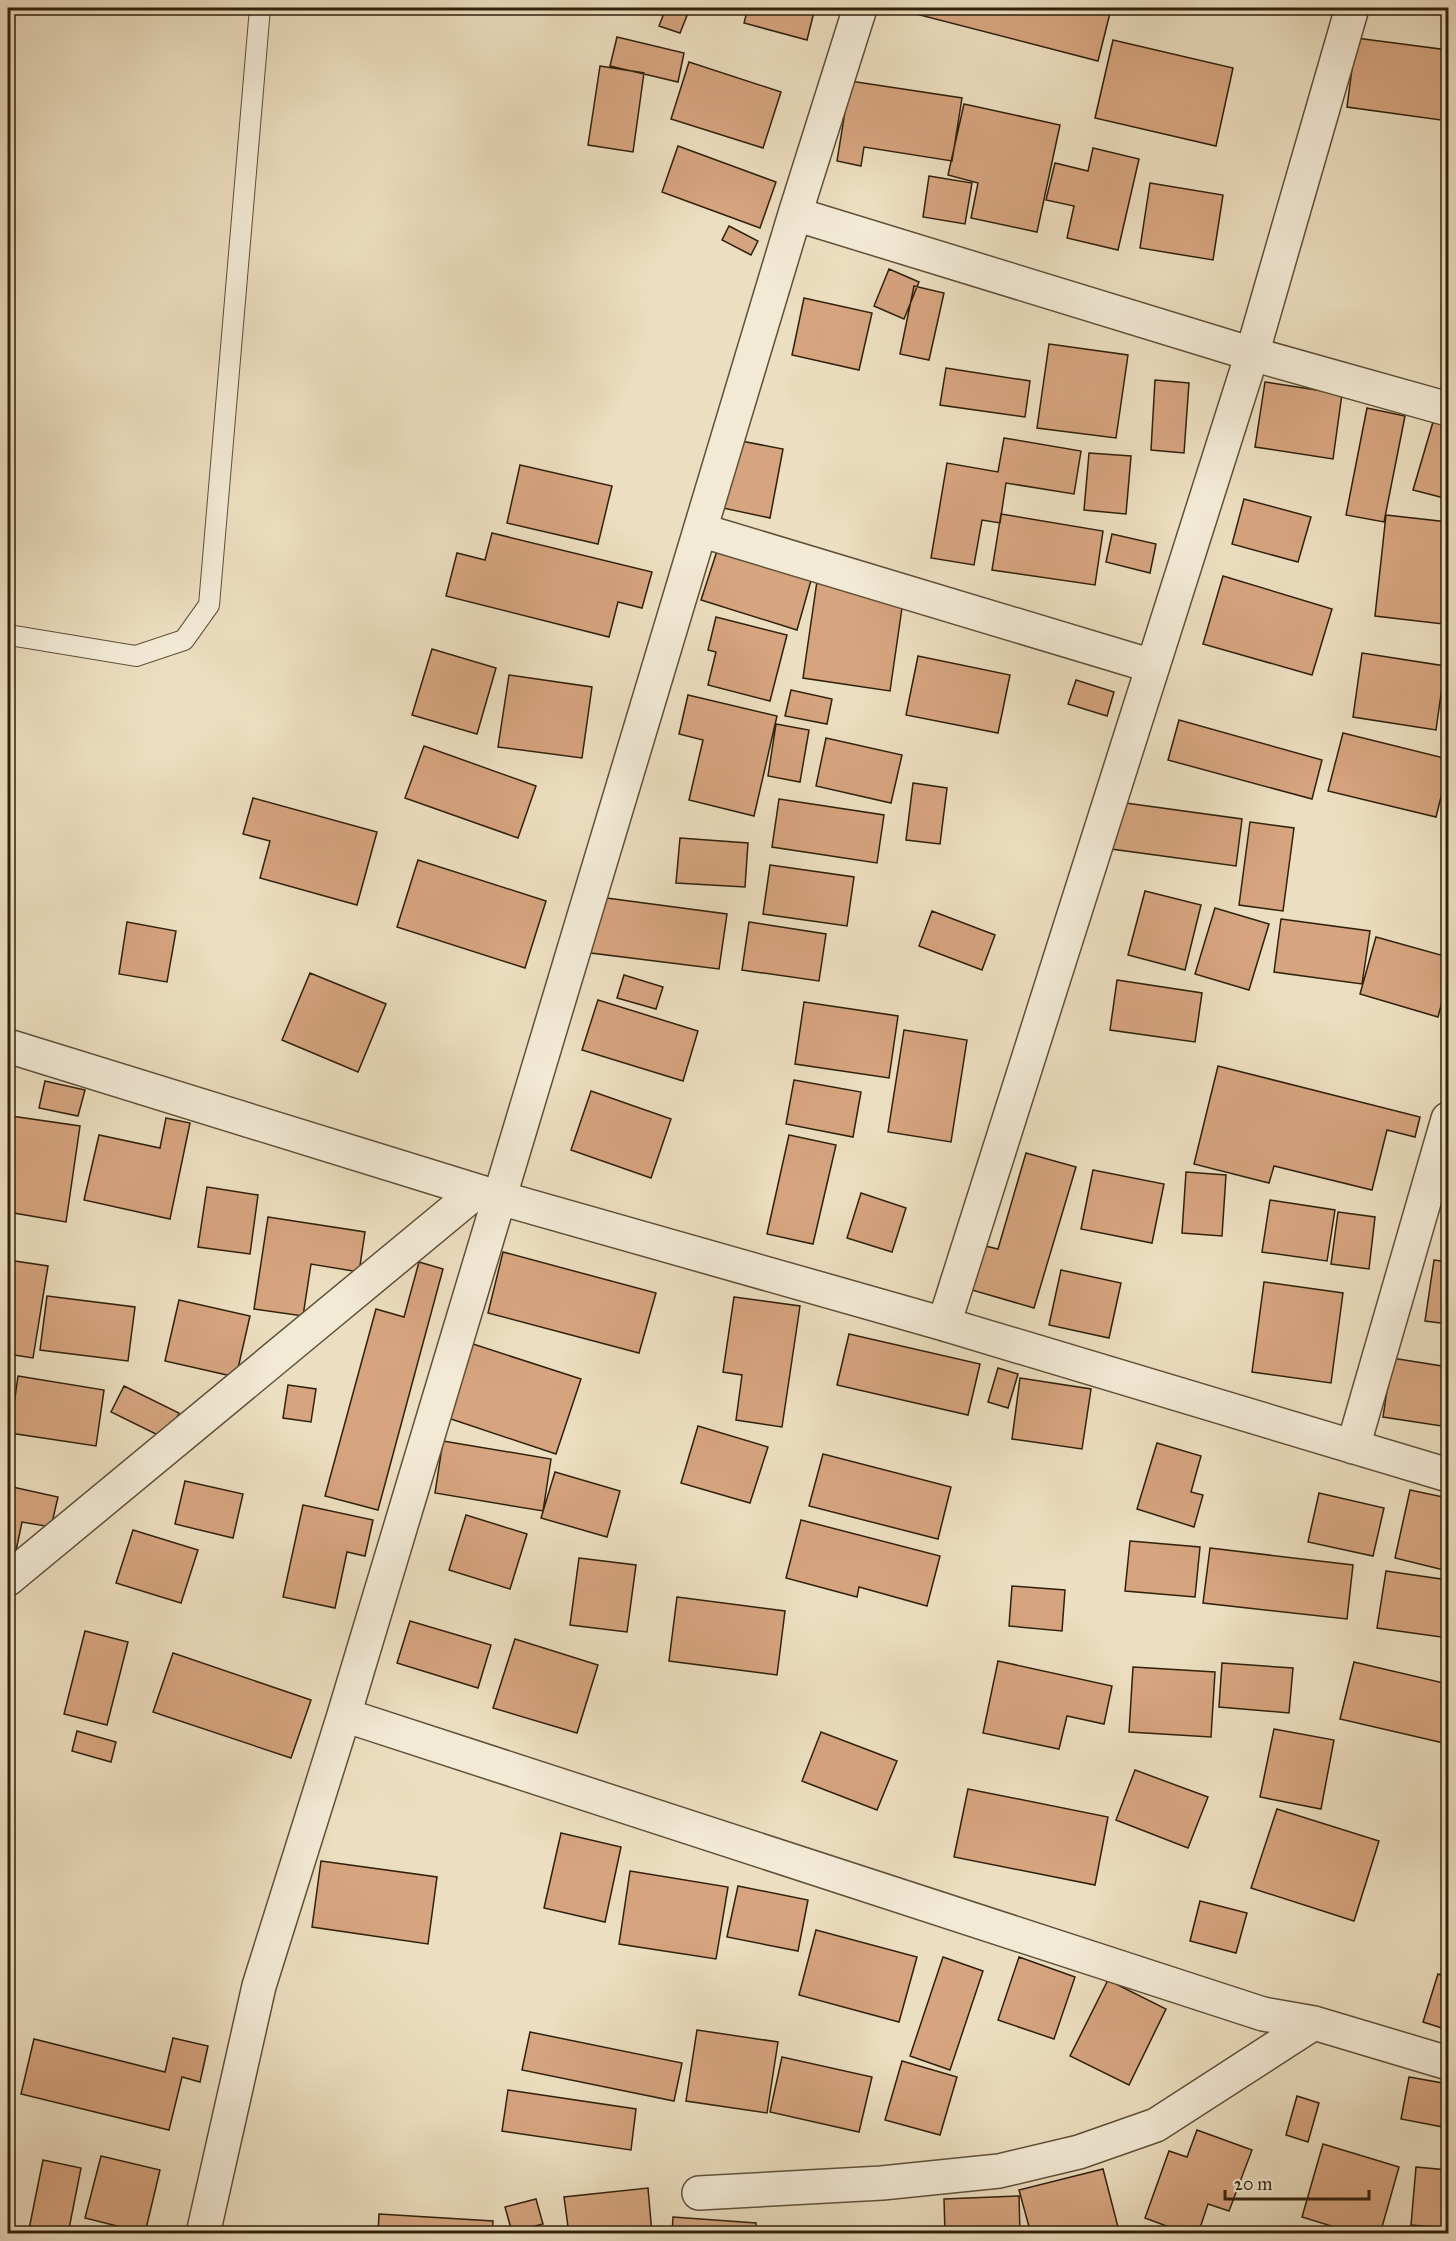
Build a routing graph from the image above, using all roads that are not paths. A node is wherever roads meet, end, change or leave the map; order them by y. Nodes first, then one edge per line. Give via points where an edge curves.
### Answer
1 (260, 8) edge
2 (860, 8) edge
3 (1352, 8) edge
4 (795, 214) junction
5 (1252, 354) junction
6 (1449, 409) edge
7 (700, 530) junction
8 (15, 636) dead end
9 (1152, 666) junction
10 (8, 1046) edge
11 (1449, 1119) edge
12 (489, 1194) junction
13 (944, 1324) junction
14 (1353, 1447) junction
15 (1449, 1474) edge
16 (8, 1579) edge
17 (344, 1715) junction
18 (1314, 2023) junction
19 (1449, 2063) edge
20 (699, 2193) dead end
21 (203, 2234) edge

1 - 8 lane via 209,605 184,640 136,656
2 - 4 street
3 - 5 street
4 - 5 street
4 - 7 street
5 - 6 street
5 - 9 street
7 - 9 street
7 - 12 street
9 - 13 street
10 - 12 street
11 - 14 street
12 - 13 street
12 - 16 street
12 - 17 street
13 - 14 street
14 - 15 street
17 - 18 street via 1263,2014
17 - 21 street via 259,1986
18 - 19 street
18 - 20 street via 1156,2125 1078,2152 988,2172 882,2183

